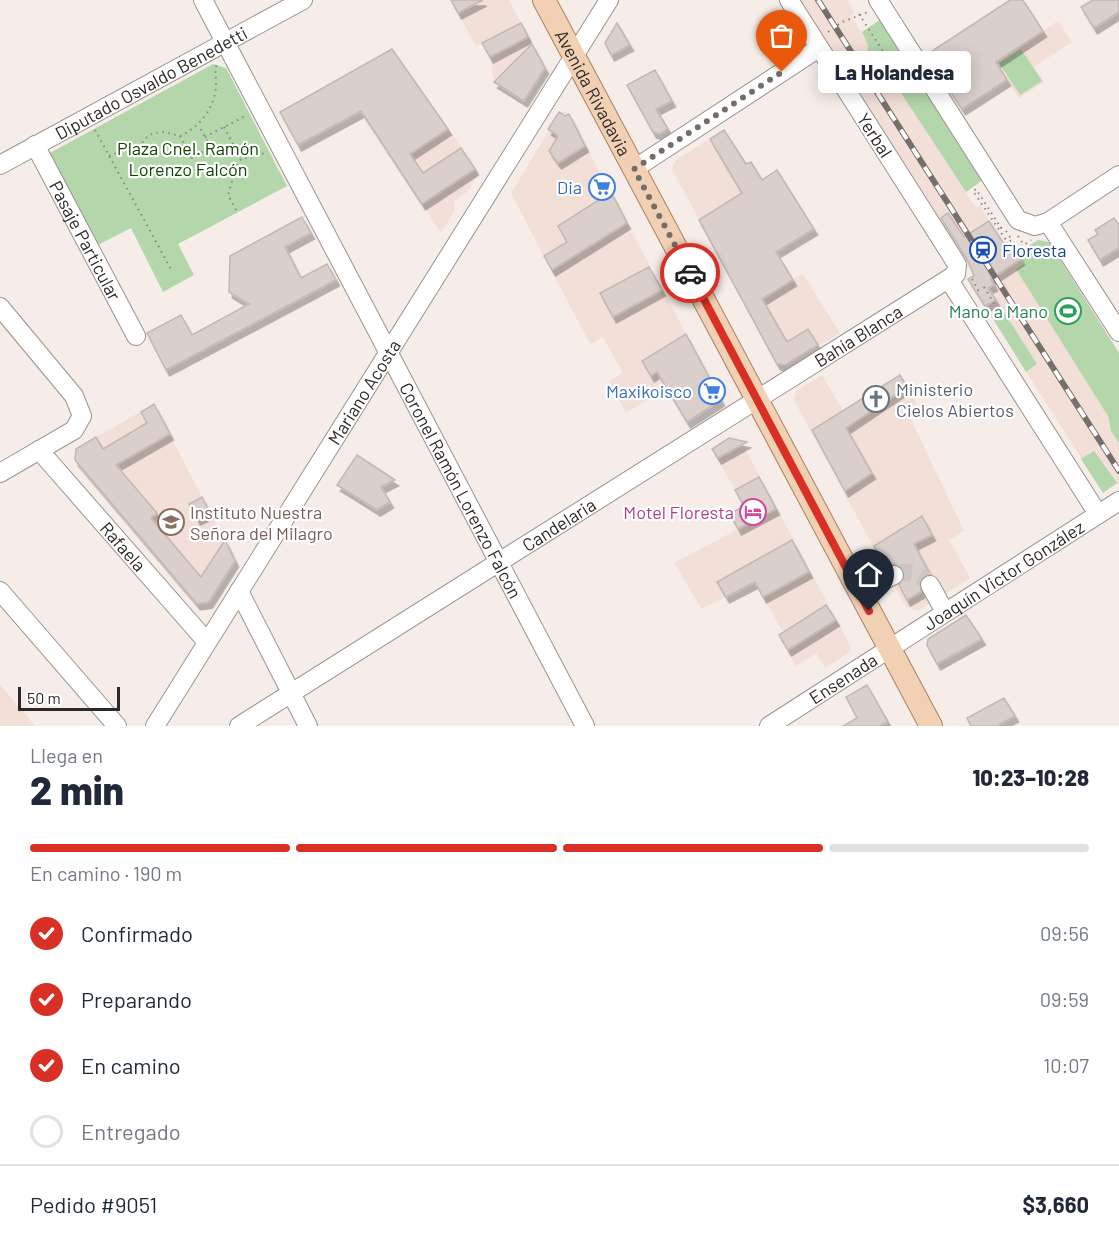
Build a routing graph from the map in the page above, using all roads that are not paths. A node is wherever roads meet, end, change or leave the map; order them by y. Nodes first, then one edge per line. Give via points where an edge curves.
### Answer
1 (203, 0) edge
2 (303, 0) edge
3 (544, 0) edge
4 (609, 0) edge
5 (789, 0) edge
6 (885, 3) edge
7 (225, 42) junction
8 (816, 43) junction
9 (574, 56) junction
10 (35, 145) junction
11 (0, 165) edge
12 (634, 169) junction
13 (1119, 175) edge
14 (1048, 222) junction
15 (959, 277) junction
16 (0, 307) edge
17 (1119, 333) edge
18 (136, 336) dead end
19 (389, 351) junction
20 (758, 400) junction
21 (39, 450) junction
22 (0, 473) edge
23 (1112, 510) edge
24 (500, 563) junction
25 (894, 575) tunnel mouth
26 (930, 585) tunnel mouth
27 (0, 591) edge
28 (239, 591) junction
29 (859, 593) junction
30 (945, 612) junction
31 (207, 642) junction
32 (888, 648) junction
33 (291, 694) junction
34 (117, 726) edge
35 (155, 726) edge
36 (238, 726) edge
37 (308, 726) edge
38 (585, 726) edge
39 (769, 726) edge
40 (931, 726) edge

1 - 7 street, Coronel Ramón Lorenzo Falcón
2 - 7 street, Diputado Osvaldo Benedetti
3 - 9 main road, Avenida Rivadavia
4 - 9 street, Mariano Acosta
5 - 8 street, Yerbal
6 - 14 street via 1018,220 1035,226
7 - 10 street, Diputado Osvaldo Benedetti
7 - 19 street, Coronel Ramón Lorenzo Falcón
8 - 12 street
8 - 15 street, Yerbal via 953,258
9 - 12 main road, Avenida Rivadavia
9 - 19 street, Mariano Acosta
10 - 11 street, Diputado Osvaldo Benedetti
10 - 18 street, Pasaje Particular
12 - 20 main road, Avenida Rivadavia
13 - 14 street
14 - 17 street
15 - 20 street, Bahía Blanca
15 - 23 street, Yerbal
16 - 21 street via 74,396 82,416 74,430
19 - 24 street, Coronel Ramón Lorenzo Falcón
19 - 28 street, Mariano Acosta
20 - 24 street, Candelaria
20 - 29 main road, Avenida Rivadavia
21 - 22 street
21 - 31 street, Rafaela
23 - 30 street, Joaquín Victor González
24 - 33 street, Candelaria
24 - 38 street, Coronel Ramón Lorenzo Falcón
25 - 29 street
26 - 30 street
27 - 34 street
28 - 31 street, Mariano Acosta
28 - 33 street
29 - 32 main road, Avenida Rivadavia
30 - 32 street, Joaquín Victor González
31 - 35 street, Mariano Acosta
32 - 39 street, Ensenada
32 - 40 main road, Avenida Rivadavia
33 - 36 street, Candelaria
33 - 37 street

